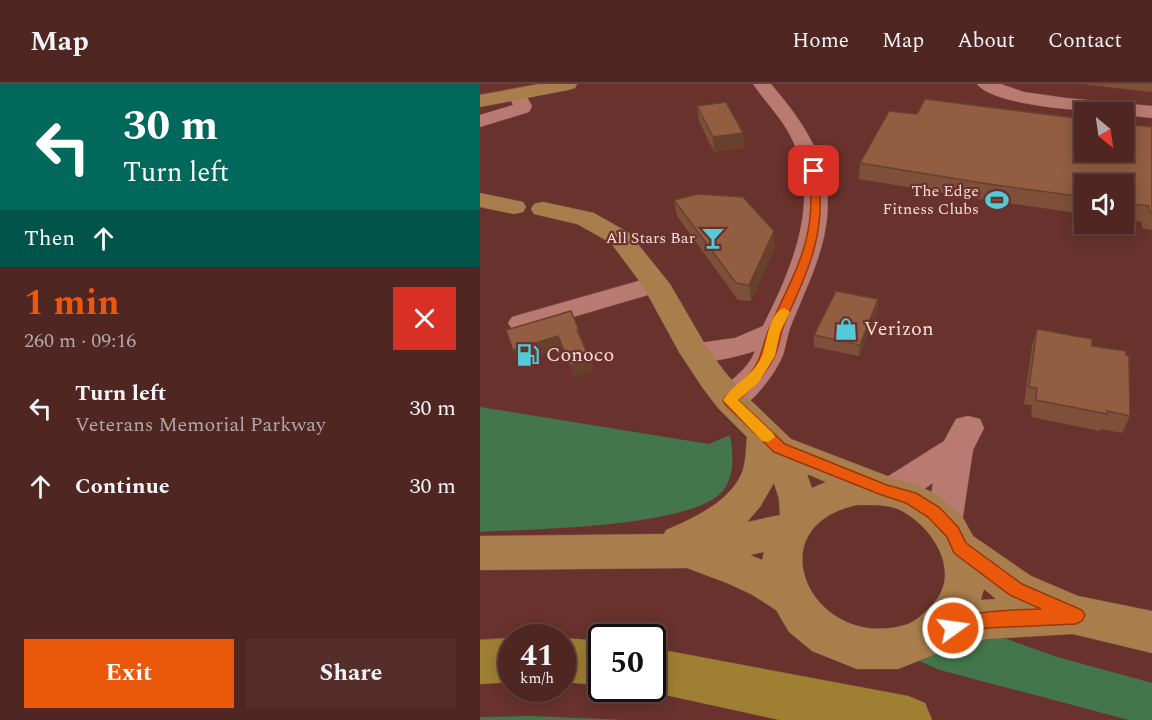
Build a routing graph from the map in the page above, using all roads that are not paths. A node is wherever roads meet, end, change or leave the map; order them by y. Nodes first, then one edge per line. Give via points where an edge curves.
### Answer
1 (568, 84) edge
2 (762, 84) edge
3 (986, 84) edge
4 (517, 94) junction
5 (480, 101) edge
6 (1152, 112) edge
7 (480, 121) edge
8 (480, 200) edge
9 (514, 207) junction
10 (543, 209) joint
11 (480, 214) edge
12 (656, 285) junction
13 (522, 323) edge
14 (774, 332) junction
15 (694, 352) junction
16 (730, 400) junction
17 (772, 441) junction
18 (888, 491) junction
19 (796, 524) junction
20 (952, 536) junction
21 (674, 551) junction
22 (480, 553) edge
23 (789, 596) junction
24 (1076, 615) junction
25 (936, 632) junction
26 (1152, 632) edge
27 (498, 661) edge
28 (480, 662) edge
29 (666, 673) edge
30 (908, 720) edge

1 - 4 main road
2 - 14 street via 805,144 817,188 815,230 805,265
3 - 6 street via 1026,98
4 - 5 main road
4 - 7 street via 522,108
8 - 9 main road
9 - 10 street
9 - 11 main road
10 - 12 main road via 603,226 620,238
12 - 13 street
12 - 15 main road
14 - 15 street via 737,349
14 - 16 street via 768,356 753,380
15 - 16 main road
16 - 17 main road
17 - 18 main road
17 - 19 main road via 798,499
17 - 21 main road via 741,504
18 - 19 main road via 857,490 831,496 808,510
18 - 20 main road via 911,498 934,512
18 - 20 street via 962,439
19 - 21 main road
19 - 23 main road via 782,553 783,580
20 - 24 main road via 1016,590
20 - 25 main road via 964,584 956,610
21 - 22 main road
21 - 23 main road via 737,567 769,581
23 - 25 main road via 814,629 842,645 875,651 908,646
24 - 25 main road via 987,619
24 - 26 main road
27 - 28 highway
29 - 30 highway

